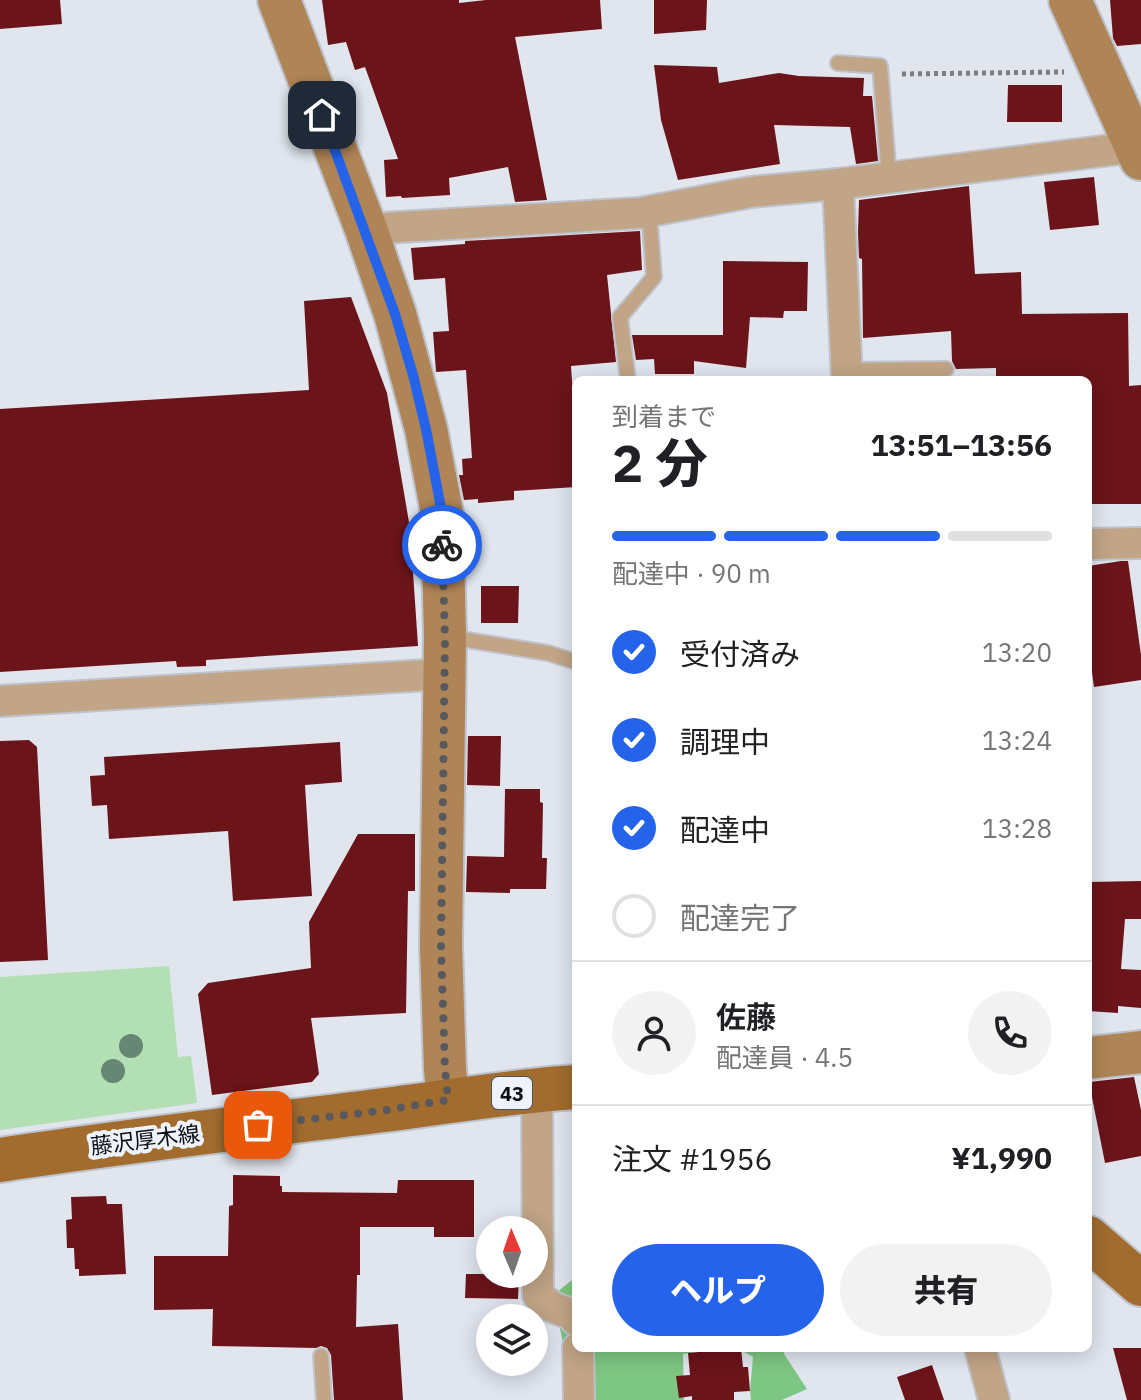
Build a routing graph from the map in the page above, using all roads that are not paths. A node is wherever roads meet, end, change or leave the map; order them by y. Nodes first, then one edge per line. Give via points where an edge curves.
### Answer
1 (279, 0) edge
2 (1070, 0) edge
3 (838, 63) dead end
4 (1138, 153) edge
5 (889, 178) junction
6 (838, 184) junction
7 (649, 211) junction
8 (366, 229) junction
9 (946, 369) dead end
10 (847, 375) edge
11 (627, 376) edge
12 (1141, 543) edge
13 (1092, 544) edge
14 (445, 655) junction
15 (572, 661) edge
16 (0, 701) edge
17 (1141, 1052) edge
18 (1092, 1058) edge
19 (556, 1089) edge
20 (448, 1100) junction
21 (0, 1160) edge
22 (1092, 1241) edge
23 (1141, 1284) edge
24 (572, 1315) edge
25 (578, 1352) edge
26 (981, 1352) edge
27 (321, 1356) dead end
28 (324, 1400) edge
29 (579, 1400) edge
30 (994, 1400) edge

1 - 8 street
2 - 4 street
3 - 5 lane via 880,66
4 - 5 street
5 - 6 street
6 - 7 street via 751,192
6 - 10 street
7 - 8 street
7 - 11 lane via 654,277 620,317
8 - 14 street via 426,429 442,513
9 - 10 lane
12 - 13 street
14 - 15 lane via 548,653
14 - 16 street
14 - 20 street via 441,946
17 - 18 street
19 - 20 main road, 藤沢厚木線 / 43
19 - 24 street via 538,1295
20 - 21 main road, 藤沢厚木線 / 43
22 - 23 main road
25 - 29 street
26 - 30 street
27 - 28 lane

